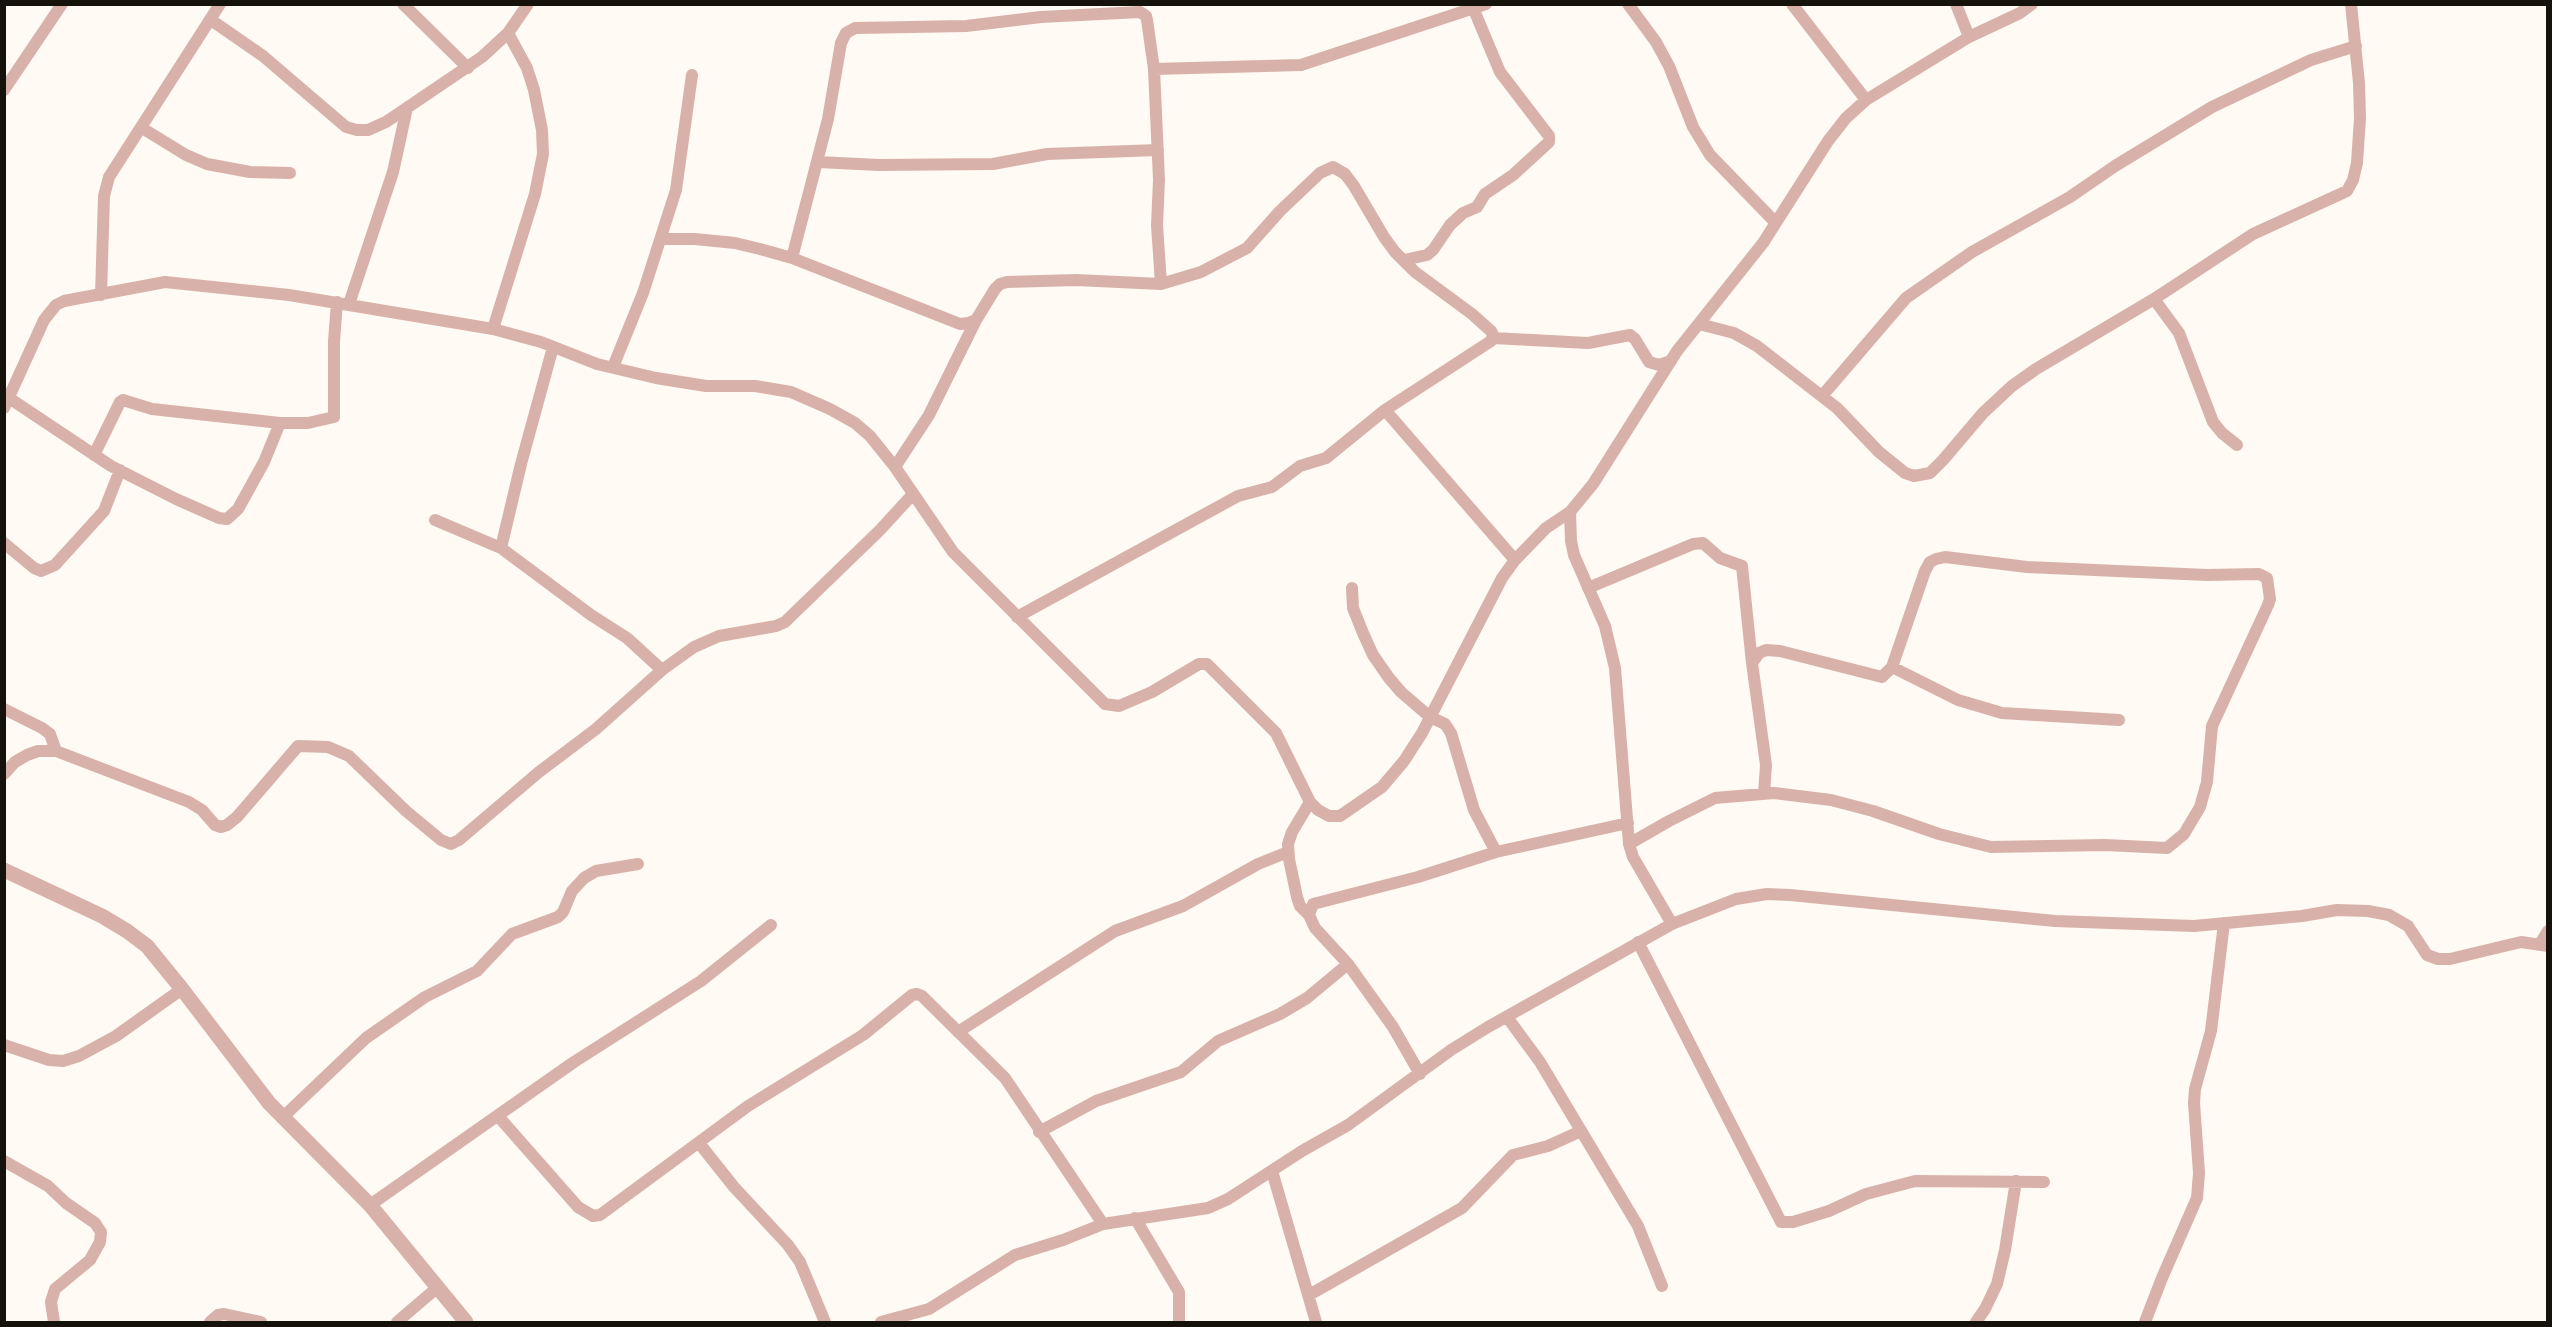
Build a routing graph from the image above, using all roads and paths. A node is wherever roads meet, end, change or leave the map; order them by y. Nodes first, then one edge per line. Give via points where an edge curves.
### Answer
1 (62, 4) edge
2 (219, 4) edge
3 (403, 4) edge
4 (528, 4) edge
5 (1628, 4) edge
6 (1792, 4) edge
7 (1956, 4) edge
8 (2032, 4) edge
9 (2351, 4) edge
10 (1480, 7) edge
11 (211, 20) junction
12 (508, 33) junction
13 (1969, 37) junction
14 (2356, 46) junction
15 (468, 68) junction
16 (1154, 69) junction
17 (692, 75) dead end
18 (4, 90) edge
19 (1866, 100) junction
20 (407, 108) junction
21 (142, 128) junction
22 (1158, 150) junction
23 (818, 162) junction
24 (290, 173) dead end
25 (1776, 223) junction
26 (662, 239) junction
27 (792, 258) junction
28 (1404, 260) junction
29 (1161, 284) junction
30 (101, 295) junction
31 (2154, 299) junction
32 (343, 303) junction
33 (976, 320) junction
34 (1699, 324) junction
35 (493, 329) junction
36 (1493, 339) junction
37 (553, 347) junction
38 (1671, 361) junction
39 (613, 367) junction
40 (1822, 396) junction
41 (7, 403) edge
42 (1384, 410) junction
43 (280, 423) junction
44 (2237, 445) dead end
45 (94, 455) junction
46 (895, 467) junction
47 (120, 470) junction
48 (913, 494) junction
49 (1570, 512) junction
50 (435, 520) dead end
51 (4, 543) edge
52 (501, 548) junction
53 (1515, 560) junction
54 (1352, 588) dead end
55 (1588, 588) junction
56 (1017, 617) junction
57 (1752, 663) junction
58 (1892, 667) junction
59 (662, 670) junction
60 (4, 709) edge
61 (1430, 717) junction
62 (2119, 720) dead end
63 (56, 751) junction
64 (4, 774) edge
65 (1764, 794) junction
66 (1310, 802) junction
67 (1628, 823) junction
68 (1629, 844) junction
69 (1288, 852) junction
70 (1496, 852) junction
71 (638, 864) dead end
72 (4, 870) edge
73 (1309, 915) junction
74 (2224, 923) junction
75 (1672, 924) junction
76 (771, 925) dead end
77 (2547, 931) edge
78 (1638, 942) junction
79 (2544, 945) edge
80 (1348, 964) junction
81 (183, 989) junction
82 (1507, 1017) junction
83 (958, 1032) junction
84 (4, 1045) edge
85 (1420, 1074) junction
86 (498, 1116) junction
87 (282, 1118) junction
88 (1581, 1131) junction
89 (1040, 1132) junction
90 (699, 1143) junction
91 (4, 1161) edge
92 (1272, 1171) junction
93 (2016, 1181) junction
94 (2043, 1182) dead end
95 (370, 1204) junction
96 (1135, 1218) junction
97 (1103, 1224) junction
98 (1662, 1286) dead end
99 (438, 1287) junction
100 (1308, 1295) junction
101 (54, 1323) edge
102 (210, 1323) edge
103 (261, 1323) edge
104 (397, 1323) edge
105 (466, 1323) edge
106 (825, 1323) edge
107 (881, 1323) edge
108 (1179, 1323) edge
109 (1316, 1323) edge
110 (1976, 1323) edge
111 (2145, 1323) edge

1 - 18 street
2 - 11 street
3 - 15 street
4 - 12 street
5 - 25 street via 1656,42 1692,127 1710,155
6 - 19 street
7 - 13 street
8 - 13 street
9 - 14 street
10 - 16 street via 1301,65
10 - 28 street via 1500,72 1549,142 1513,176 1485,194 1477,207 1462,213 1433,250
11 - 20 street via 263,56 346,127 368,130
11 - 21 street
12 - 15 street
12 - 35 street via 534,90 543,154 535,194
13 - 19 street
14 - 31 street via 2360,83 2358,163 2347,191 2253,234
14 - 40 street via 2311,60 2212,107 2070,197 1972,252 1906,298
15 - 20 street
16 - 22 street
16 - 23 street via 1148,20 1140,12 966,26 855,28 846,33 841,43
17 - 26 street via 679,176
19 - 25 street via 1828,141
20 - 32 street via 393,172
21 - 24 street via 207,164 250,172
21 - 30 street via 114,169 104,196
22 - 23 street via 1047,154 993,164
22 - 29 street via 1156,213
23 - 27 street
25 - 34 street
26 - 27 street via 735,243
26 - 39 street
27 - 33 street via 960,324
28 - 29 street via 1384,237 1345,174 1333,167 1320,173 1247,248 1202,272
28 - 36 street via 1473,314 1491,331
29 - 33 street via 1007,282 994,289
30 - 32 street via 180,282
30 - 41 street via 64,301 50,312
31 - 40 street via 2012,386 1983,413 1944,460 1922,476 1905,473
31 - 44 street via 2179,333 2213,422
32 - 35 street
32 - 43 street via 334,341 334,417 308,423
33 - 46 street via 929,415
34 - 38 street
34 - 40 street via 1734,333 1757,346
35 - 37 street
36 - 38 street via 1588,343 1629,335 1649,363
36 - 42 street
37 - 39 street
37 - 52 street
38 - 49 street via 1605,467
39 - 46 street via 706,386 775,388 810,398 855,423
41 - 45 street
42 - 53 street
42 - 56 street via 1326,458 1300,466 1272,487 1238,496
43 - 45 street via 152,409 123,400
43 - 47 street via 254,481 238,509 227,519 176,500
45 - 47 street
46 - 48 street
47 - 51 street via 104,511 55,565 41,571 34,568
48 - 56 street via 953,552
48 - 59 street via 785,622 718,636
49 - 53 street via 1546,528
49 - 55 street via 1572,548
50 - 52 street
52 - 59 street via 627,638
53 - 61 street via 1488,601
54 - 61 street via 1353,608 1373,655 1401,692
55 - 57 street via 1702,543 1718,556 1742,566
55 - 67 street via 1605,626 1615,668
56 - 66 street via 1111,706 1152,692 1199,664 1207,664 1276,733
57 - 58 street via 1766,650 1882,677
57 - 65 street via 1766,765
58 - 62 street via 1958,700 2002,713
58 - 65 street via 1924,571 1930,562 1944,557 2027,567 2259,574 2267,578 2268,605 2212,726 2207,782 2200,807 2184,834 2167,848 1991,846 1831,800
59 - 63 street via 596,729 451,844 406,811 349,756 328,747 298,746 237,816 221,826 189,802
60 - 63 street via 50,734
61 - 66 street via 1404,761 1382,787 1340,816 1329,816
61 - 70 street via 1451,733 1474,810
63 - 64 street via 27,755
65 - 68 street via 1715,798
66 - 69 street via 1292,832
67 - 68 street
67 - 70 street
68 - 75 street
69 - 73 street via 1297,897
69 - 83 street via 1258,864 1183,906 1115,931
70 - 73 street via 1315,903
71 - 87 street via 596,871 584,878 558,918 512,934 477,971 425,997 366,1038
72 - 81 street via 127,931 147,946
73 - 80 street via 1324,940
74 - 75 street via 2194,926 2055,921 1767,894 1736,899
74 - 79 street via 2337,910 2368,911 2389,915 2408,926 2427,955 2438,959 2521,942
74 - 111 street via 2211,1030 2195,1089 2197,1198
75 - 78 street
76 - 86 street via 701,981
77 - 79 street
78 - 82 street
78 - 93 street via 1781,1222 1820,1214 1866,1194 1915,1181
80 - 85 street via 1393,1027
80 - 89 street via 1307,998 1218,1041 1181,1072 1096,1101
81 - 84 street via 116,1036 79,1056 49,1060
81 - 87 street
82 - 85 street via 1451,1050
82 - 88 street via 1540,1062
83 - 89 street via 1005,1078
83 - 90 street via 922,996 912,995 863,1035 748,1107
85 - 92 street via 1348,1125
86 - 90 street via 578,1207 592,1216 600,1215
86 - 95 street
87 - 95 street
88 - 98 street via 1638,1226
88 - 100 street via 1548,1146 1513,1155 1462,1208
89 - 97 street
90 - 106 street via 800,1262
91 - 101 street via 48,1186 101,1232 90,1260 55,1289 51,1302
92 - 96 street via 1208,1208
92 - 100 street
93 - 94 street
93 - 110 street via 1997,1284
95 - 99 street
96 - 97 street
96 - 108 street via 1179,1292
97 - 107 street via 1015,1255 929,1309
99 - 104 street
99 - 105 street
100 - 109 street
102 - 103 street via 224,1314

